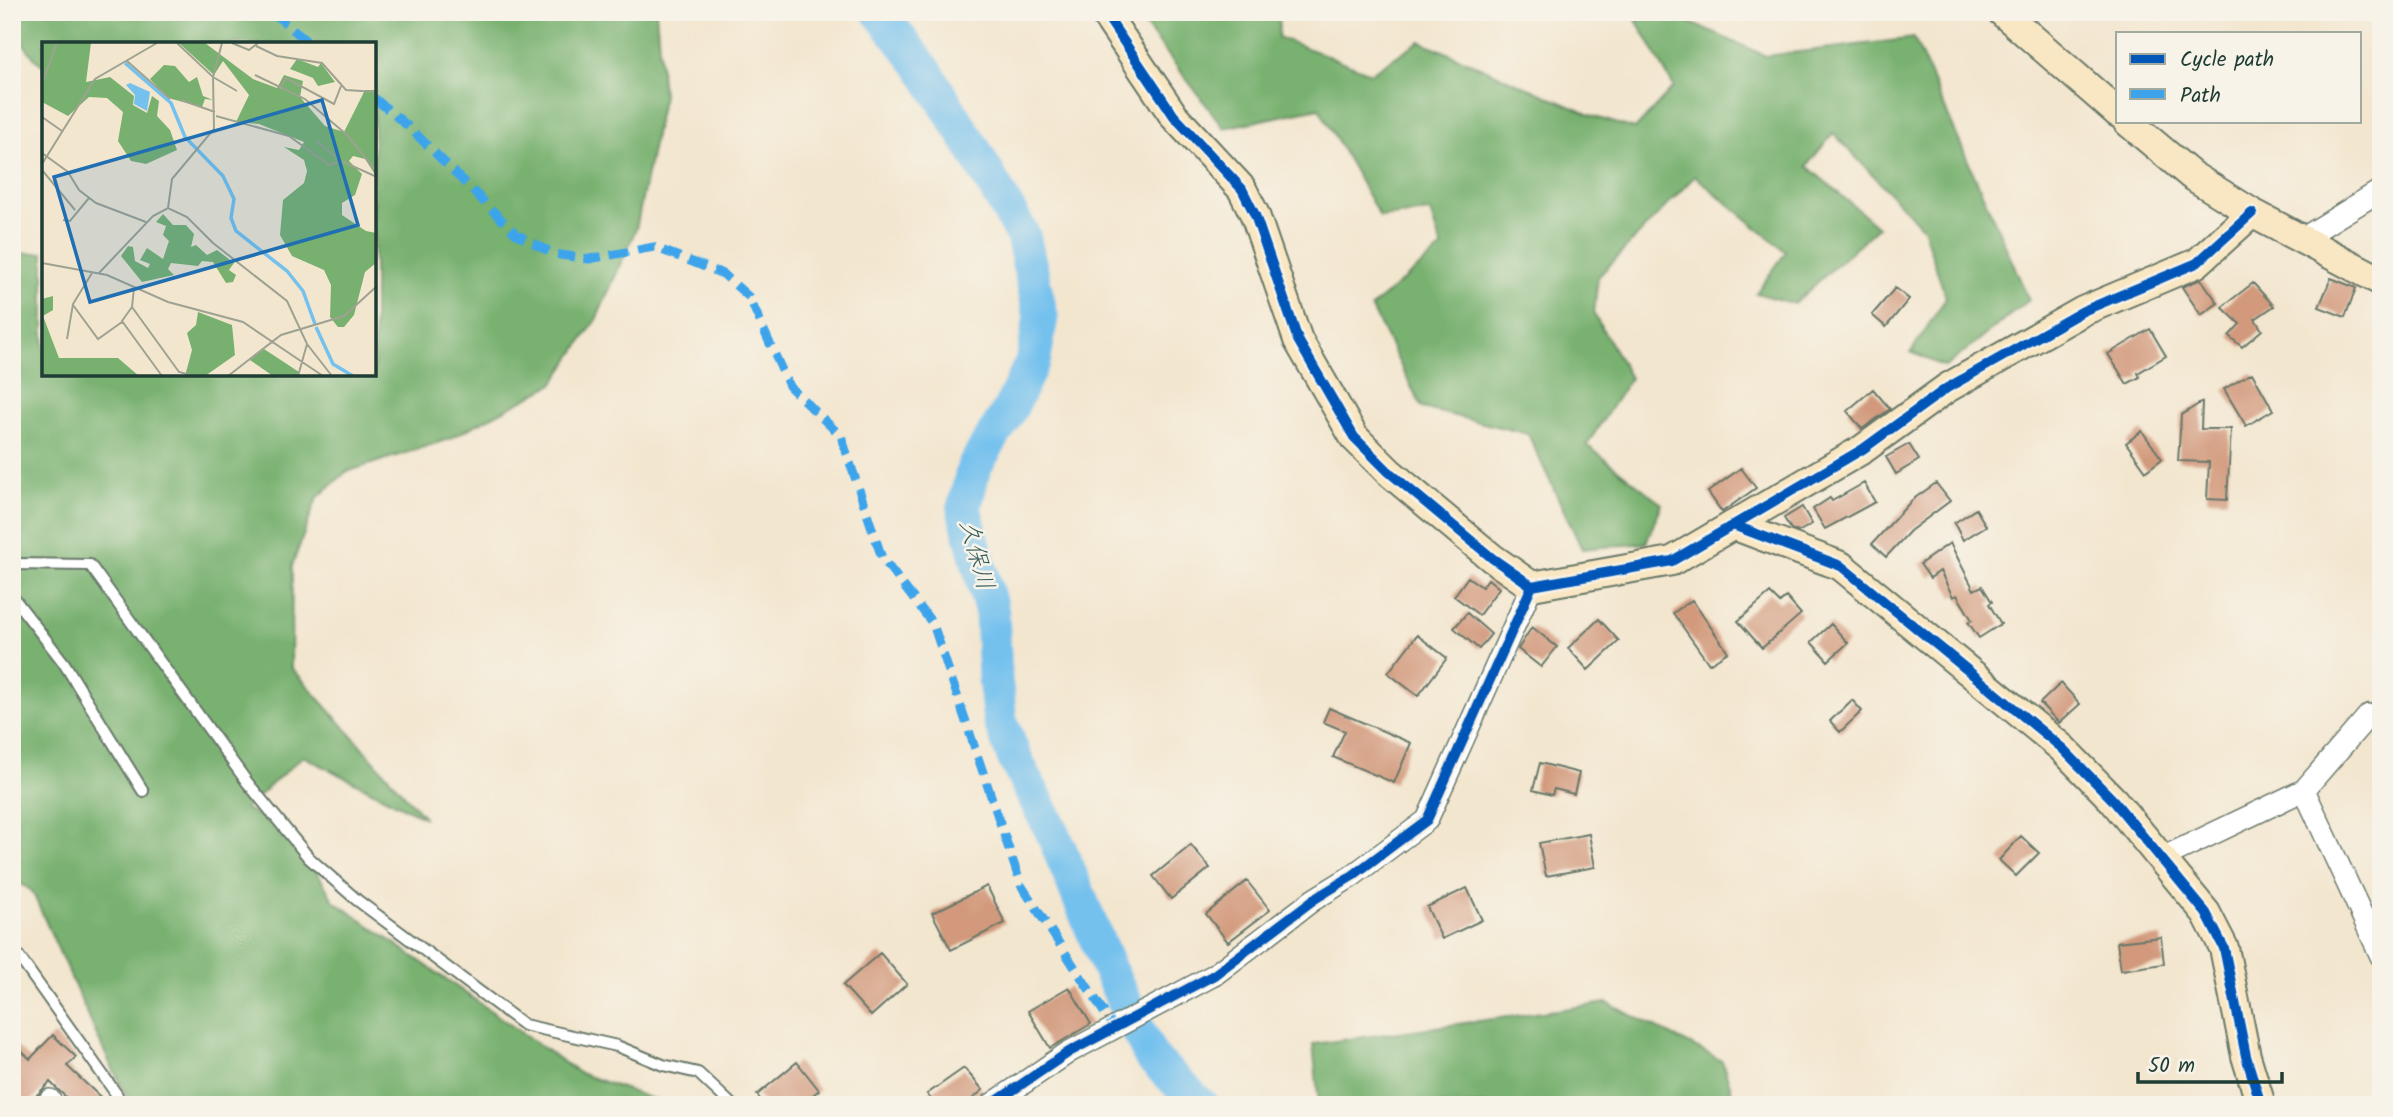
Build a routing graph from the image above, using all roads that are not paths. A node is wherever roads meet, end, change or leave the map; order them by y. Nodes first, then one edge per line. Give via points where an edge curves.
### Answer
1 (1104, 12) edge
2 (2002, 12) edge
3 (2116, 111) edge
4 (2128, 122) edge
5 (2381, 190) edge
6 (2252, 213) junction
7 (2302, 239) junction
8 (2381, 281) edge
9 (1733, 525) junction
10 (12, 564) edge
11 (1532, 586) junction
12 (12, 596) edge
13 (2381, 719) edge
14 (2304, 790) junction
15 (143, 791) dead end
16 (2160, 859) junction
17 (12, 947) edge
18 (2381, 956) edge
19 (120, 1105) edge
20 (733, 1105) edge
21 (991, 1105) edge
22 (2260, 1105) edge

1 - 11 street via 1174,116 1242,190 1255,215 1297,340 1354,437 1389,472
2 - 3 street
4 - 6 street via 2191,176
5 - 7 street
6 - 7 street
6 - 9 street via 2197,262 2083,311 1947,388 1863,449
7 - 8 street
9 - 11 street via 1672,561
9 - 16 street via 1841,566 1880,596 2062,748 2113,800
10 - 20 lane via 90,565 247,782 309,858 479,992 524,1025 617,1046 698,1073
11 - 21 street via 1427,820 1213,975 1069,1052
12 - 15 lane via 64,663
13 - 14 street via 2369,715
14 - 16 street
14 - 18 street
16 - 22 street via 2206,913 2224,948
17 - 19 lane

